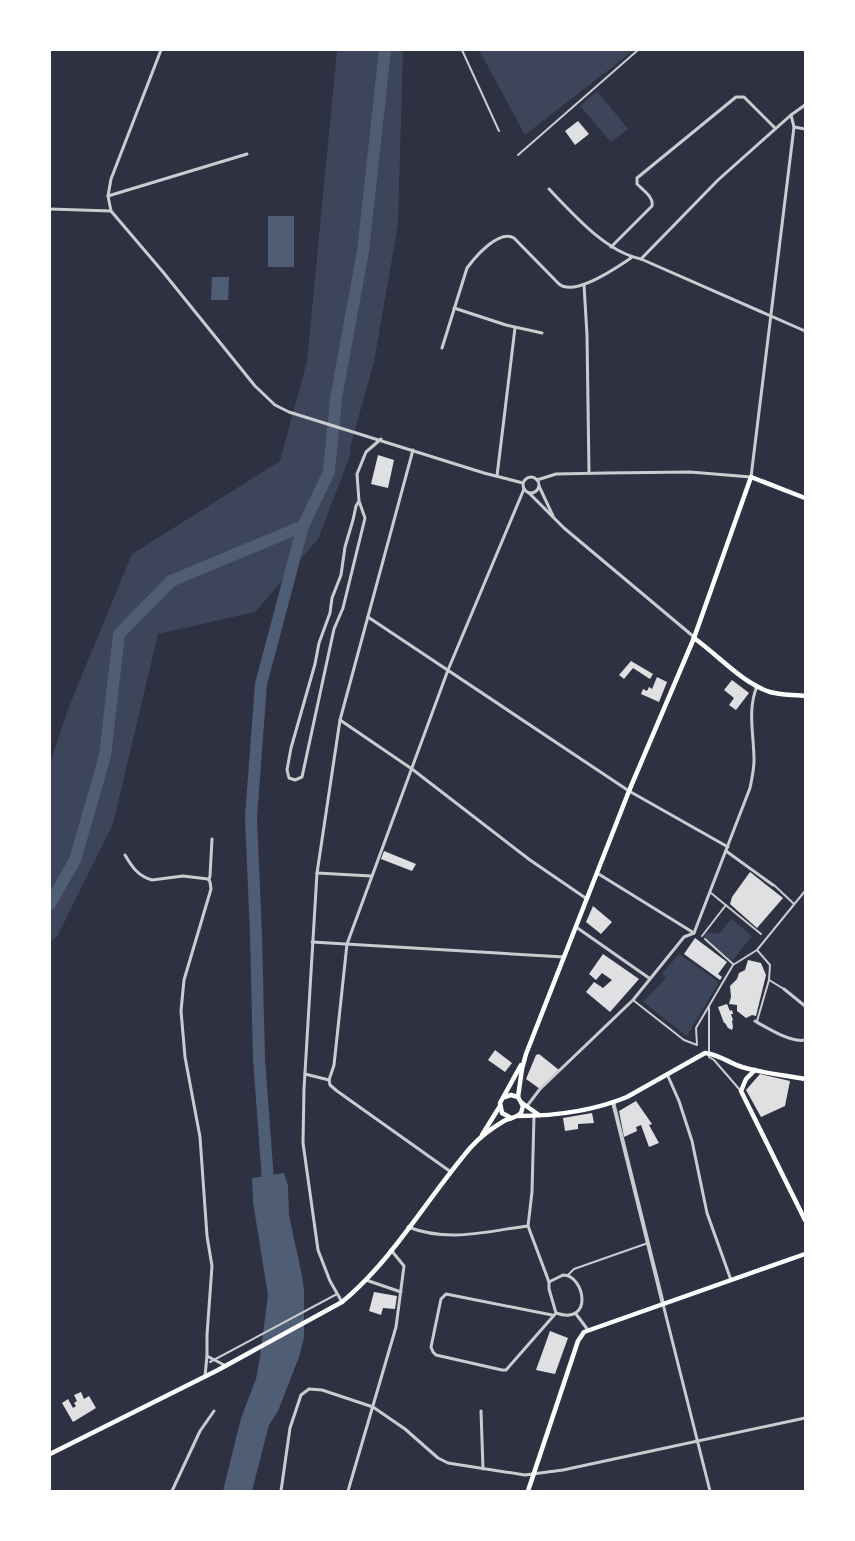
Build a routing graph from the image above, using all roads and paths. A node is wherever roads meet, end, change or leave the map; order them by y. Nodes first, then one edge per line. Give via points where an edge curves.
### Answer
1 (160, 50) edge
2 (462, 50) edge
3 (638, 50) edge
4 (805, 105) edge
5 (791, 115) junction
6 (794, 127) junction
7 (775, 128) junction
8 (805, 129) edge
9 (499, 131) dead end
10 (247, 154) dead end
11 (518, 155) dead end
12 (549, 189) dead end
13 (108, 196) junction
14 (50, 209) edge
15 (111, 211) junction
16 (611, 247) junction
17 (632, 257) junction
18 (641, 259) junction
19 (584, 285) junction
20 (454, 308) junction
21 (770, 316) junction
22 (515, 328) junction
23 (805, 332) edge
24 (542, 333) dead end
25 (442, 348) dead end
26 (381, 439) junction
27 (413, 450) junction
28 (589, 473) junction
29 (497, 476) junction
30 (751, 477) junction
31 (537, 480) junction
32 (523, 483) junction
33 (539, 485) junction
34 (524, 490) junction
35 (529, 492) junction
36 (805, 498) edge
37 (359, 502) junction
38 (555, 519) junction
39 (368, 618) junction
40 (694, 638) junction
41 (448, 670) junction
42 (757, 686) junction
43 (805, 696) edge
44 (340, 720) junction
45 (412, 769) junction
46 (629, 791) junction
47 (212, 840) dead end
48 (727, 849) junction
49 (125, 855) dead end
50 (597, 872) junction
51 (317, 873) junction
52 (372, 876) junction
53 (209, 880) junction
54 (774, 885) joint
55 (805, 891) edge
56 (711, 893) junction
57 (587, 899) junction
58 (794, 904) junction
59 (726, 905) junction
60 (576, 927) junction
61 (694, 933) junction
62 (761, 934) dead end
63 (702, 936) dead end
64 (705, 939) dead end
65 (312, 942) junction
66 (347, 944) junction
67 (756, 950) junction
68 (564, 957) junction
69 (733, 964) junction
70 (649, 978) junction
71 (769, 980) junction
72 (784, 989) joint
73 (633, 1000) junction
74 (805, 1006) edge
75 (709, 1007) junction
76 (756, 1022) joint
77 (805, 1040) edge
78 (709, 1053) junction
79 (523, 1062) junction
80 (754, 1070) junction
81 (667, 1073) junction
82 (305, 1074) junction
83 (805, 1079) edge
84 (329, 1080) junction
85 (741, 1091) junction
86 (505, 1097) junction
87 (518, 1097) junction
88 (613, 1102) junction
89 (525, 1104) junction
90 (500, 1106) junction
91 (540, 1115) junction
92 (518, 1116) junction
93 (534, 1116) junction
94 (511, 1118) junction
95 (481, 1137) junction
96 (451, 1172) junction
97 (805, 1220) edge
98 (528, 1226) junction
99 (408, 1227) junction
100 (648, 1243) junction
101 (391, 1250) junction
102 (805, 1254) edge
103 (568, 1275) junction
104 (366, 1280) junction
105 (731, 1280) junction
106 (550, 1282) junction
107 (401, 1292) junction
108 (337, 1294) junction
109 (342, 1302) junction
110 (663, 1304) junction
111 (554, 1314) junction
112 (576, 1314) junction
113 (588, 1330) junction
114 (208, 1356) junction
115 (210, 1362) dead end
116 (226, 1366) junction
117 (205, 1377) junction
118 (372, 1407) junction
119 (214, 1411) dead end
120 (481, 1411) dead end
121 (805, 1418) edge
122 (697, 1440) junction
123 (50, 1454) edge
124 (484, 1469) junction
125 (534, 1474) junction
126 (172, 1491) edge
127 (281, 1491) edge
128 (348, 1491) edge
129 (528, 1491) edge
130 (710, 1491) edge

1 - 13 street via 111,179
2 - 9 street
3 - 11 street
4 - 5 street
5 - 6 street
5 - 7 street
6 - 8 street
6 - 21 street
7 - 16 street via 744,97 736,97 636,178 637,184 653,202 652,206
7 - 18 street via 718,180
10 - 13 street
12 - 16 street
13 - 15 street
14 - 15 street
15 - 26 street via 255,386 275,405
16 - 17 street
17 - 18 street
17 - 19 street
18 - 21 street
19 - 20 street via 562,286 514,238 502,236 467,268
19 - 28 street
20 - 22 street
20 - 25 street
21 - 23 street
21 - 30 street
22 - 24 street
22 - 29 street
26 - 27 street
26 - 37 street via 366,452 356,474
27 - 29 street
27 - 39 street
28 - 30 street via 690,472
28 - 31 street via 556,474
29 - 32 street
30 - 36 main road
30 - 40 main road
31 - 32 street via 530,477
31 - 33 street
32 - 34 street
33 - 35 street via 535,491
33 - 38 street
34 - 35 street
34 - 41 street
35 - 38 street
37 - 37 street via 365,518 343,608 334,629 302,777 295,780 289,778 287,770 291,748
38 - 40 street
39 - 41 street
39 - 44 street
40 - 42 main road
40 - 46 main road
41 - 45 street
41 - 46 street
42 - 43 main road via 775,693
42 - 48 street via 750,716 753,773
44 - 45 street
44 - 51 street
45 - 52 street
45 - 57 street via 530,860
46 - 48 street
46 - 50 main road
47 - 53 street
48 - 54 street
48 - 56 street
49 - 53 street via 138,874 145,878 196,876
50 - 57 main road
50 - 61 street
51 - 52 street
51 - 65 street
52 - 66 street
53 - 114 street via 211,890 184,980 181,1011 200,1137 212,1266
54 - 58 street
55 - 58 street
56 - 59 street
56 - 61 street
57 - 60 main road
58 - 67 street
59 - 62 street
59 - 63 street
60 - 68 main road
60 - 70 street
61 - 70 street via 684,937
64 - 69 street
65 - 66 street
65 - 82 street
66 - 68 street
66 - 84 street via 334,1065
67 - 69 street
67 - 71 street via 770,965
68 - 79 main road
69 - 75 street
70 - 73 street
71 - 72 street
71 - 76 street
72 - 74 street
73 - 75 street via 684,1040 697,1045 696,1028
73 - 89 street
75 - 78 street
76 - 77 street via 785,1037
78 - 80 main road
78 - 81 main road
78 - 85 street via 708,1057
79 - 86 main road
79 - 87 main road
80 - 83 main road
80 - 85 main road
81 - 88 main road
81 - 105 street via 692,1141 708,1213
82 - 84 street
82 - 108 street via 303,1143 315,1234 322,1263
84 - 96 street via 337,1091
85 - 97 main road
86 - 87 main road
86 - 90 main road
87 - 89 main road
88 - 91 main road
88 - 100 street
89 - 91 main road
89 - 92 main road
90 - 94 main road via 504,1116
90 - 95 main road
91 - 93 main road
92 - 93 main road
92 - 94 main road
93 - 98 street
94 - 95 main road
95 - 96 main road
96 - 99 main road
98 - 99 street via 446,1236 425,1234
98 - 106 street
99 - 101 main road
100 - 103 street via 574,1269
100 - 110 street
101 - 104 main road
101 - 107 street via 404,1266
102 - 105 main road
103 - 106 street
103 - 112 street via 576,1280 582,1298 581,1310
104 - 107 street
104 - 109 main road
105 - 110 main road
106 - 111 street
107 - 118 street via 396,1327
108 - 109 street
108 - 115 street
109 - 116 main road
110 - 113 main road
110 - 122 street
111 - 111 street via 506,1370 436,1355 431,1347 441,1299 446,1294
111 - 112 street
112 - 113 street
113 - 125 main road via 578,1341
114 - 116 street
114 - 117 street
116 - 117 main road
117 - 123 main road
118 - 124 street via 405,1429 438,1458 448,1463
118 - 127 street via 316,1389 301,1394 290,1428
118 - 128 street
119 - 126 street via 200,1431
120 - 124 street
121 - 122 street
122 - 125 street
122 - 130 street
124 - 125 street
125 - 129 main road

